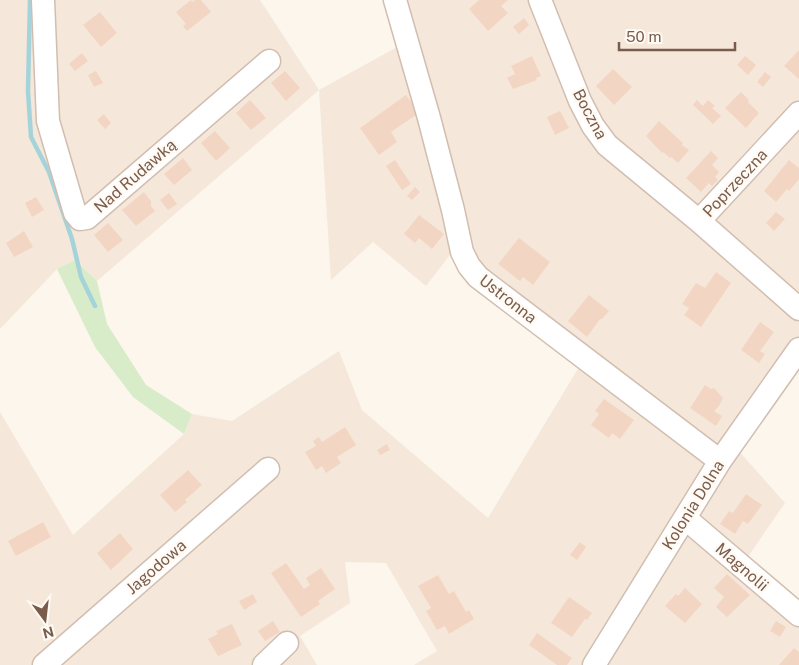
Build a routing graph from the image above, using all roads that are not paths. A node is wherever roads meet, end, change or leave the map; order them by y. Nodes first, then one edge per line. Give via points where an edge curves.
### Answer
1 (43, 0) edge
2 (394, 0) edge
3 (540, 0) edge
4 (269, 61) dead end
5 (799, 112) edge
6 (699, 221) junction
7 (799, 309) edge
8 (799, 349) edge
9 (720, 461) junction
10 (268, 469) dead end
11 (685, 518) junction
12 (799, 616) edge
13 (287, 643) dead end
14 (44, 665) edge
15 (264, 665) edge
16 (594, 665) edge

1 - 4 street, Nad Rudawką via 48,120 75,213 80,219 87,218
2 - 9 street, Ustronna via 431,127 462,252 469,266 478,277
3 - 6 street, Boczna via 580,101 607,145
5 - 6 street, Poprzeczna
6 - 7 street, Poprzeczna
8 - 9 street, Kolonia Dolna
9 - 11 street, Kolonia Dolna
10 - 14 street, Jagodowa
11 - 12 street, Magnolii
11 - 16 street, Kolonia Dolna
13 - 15 street

